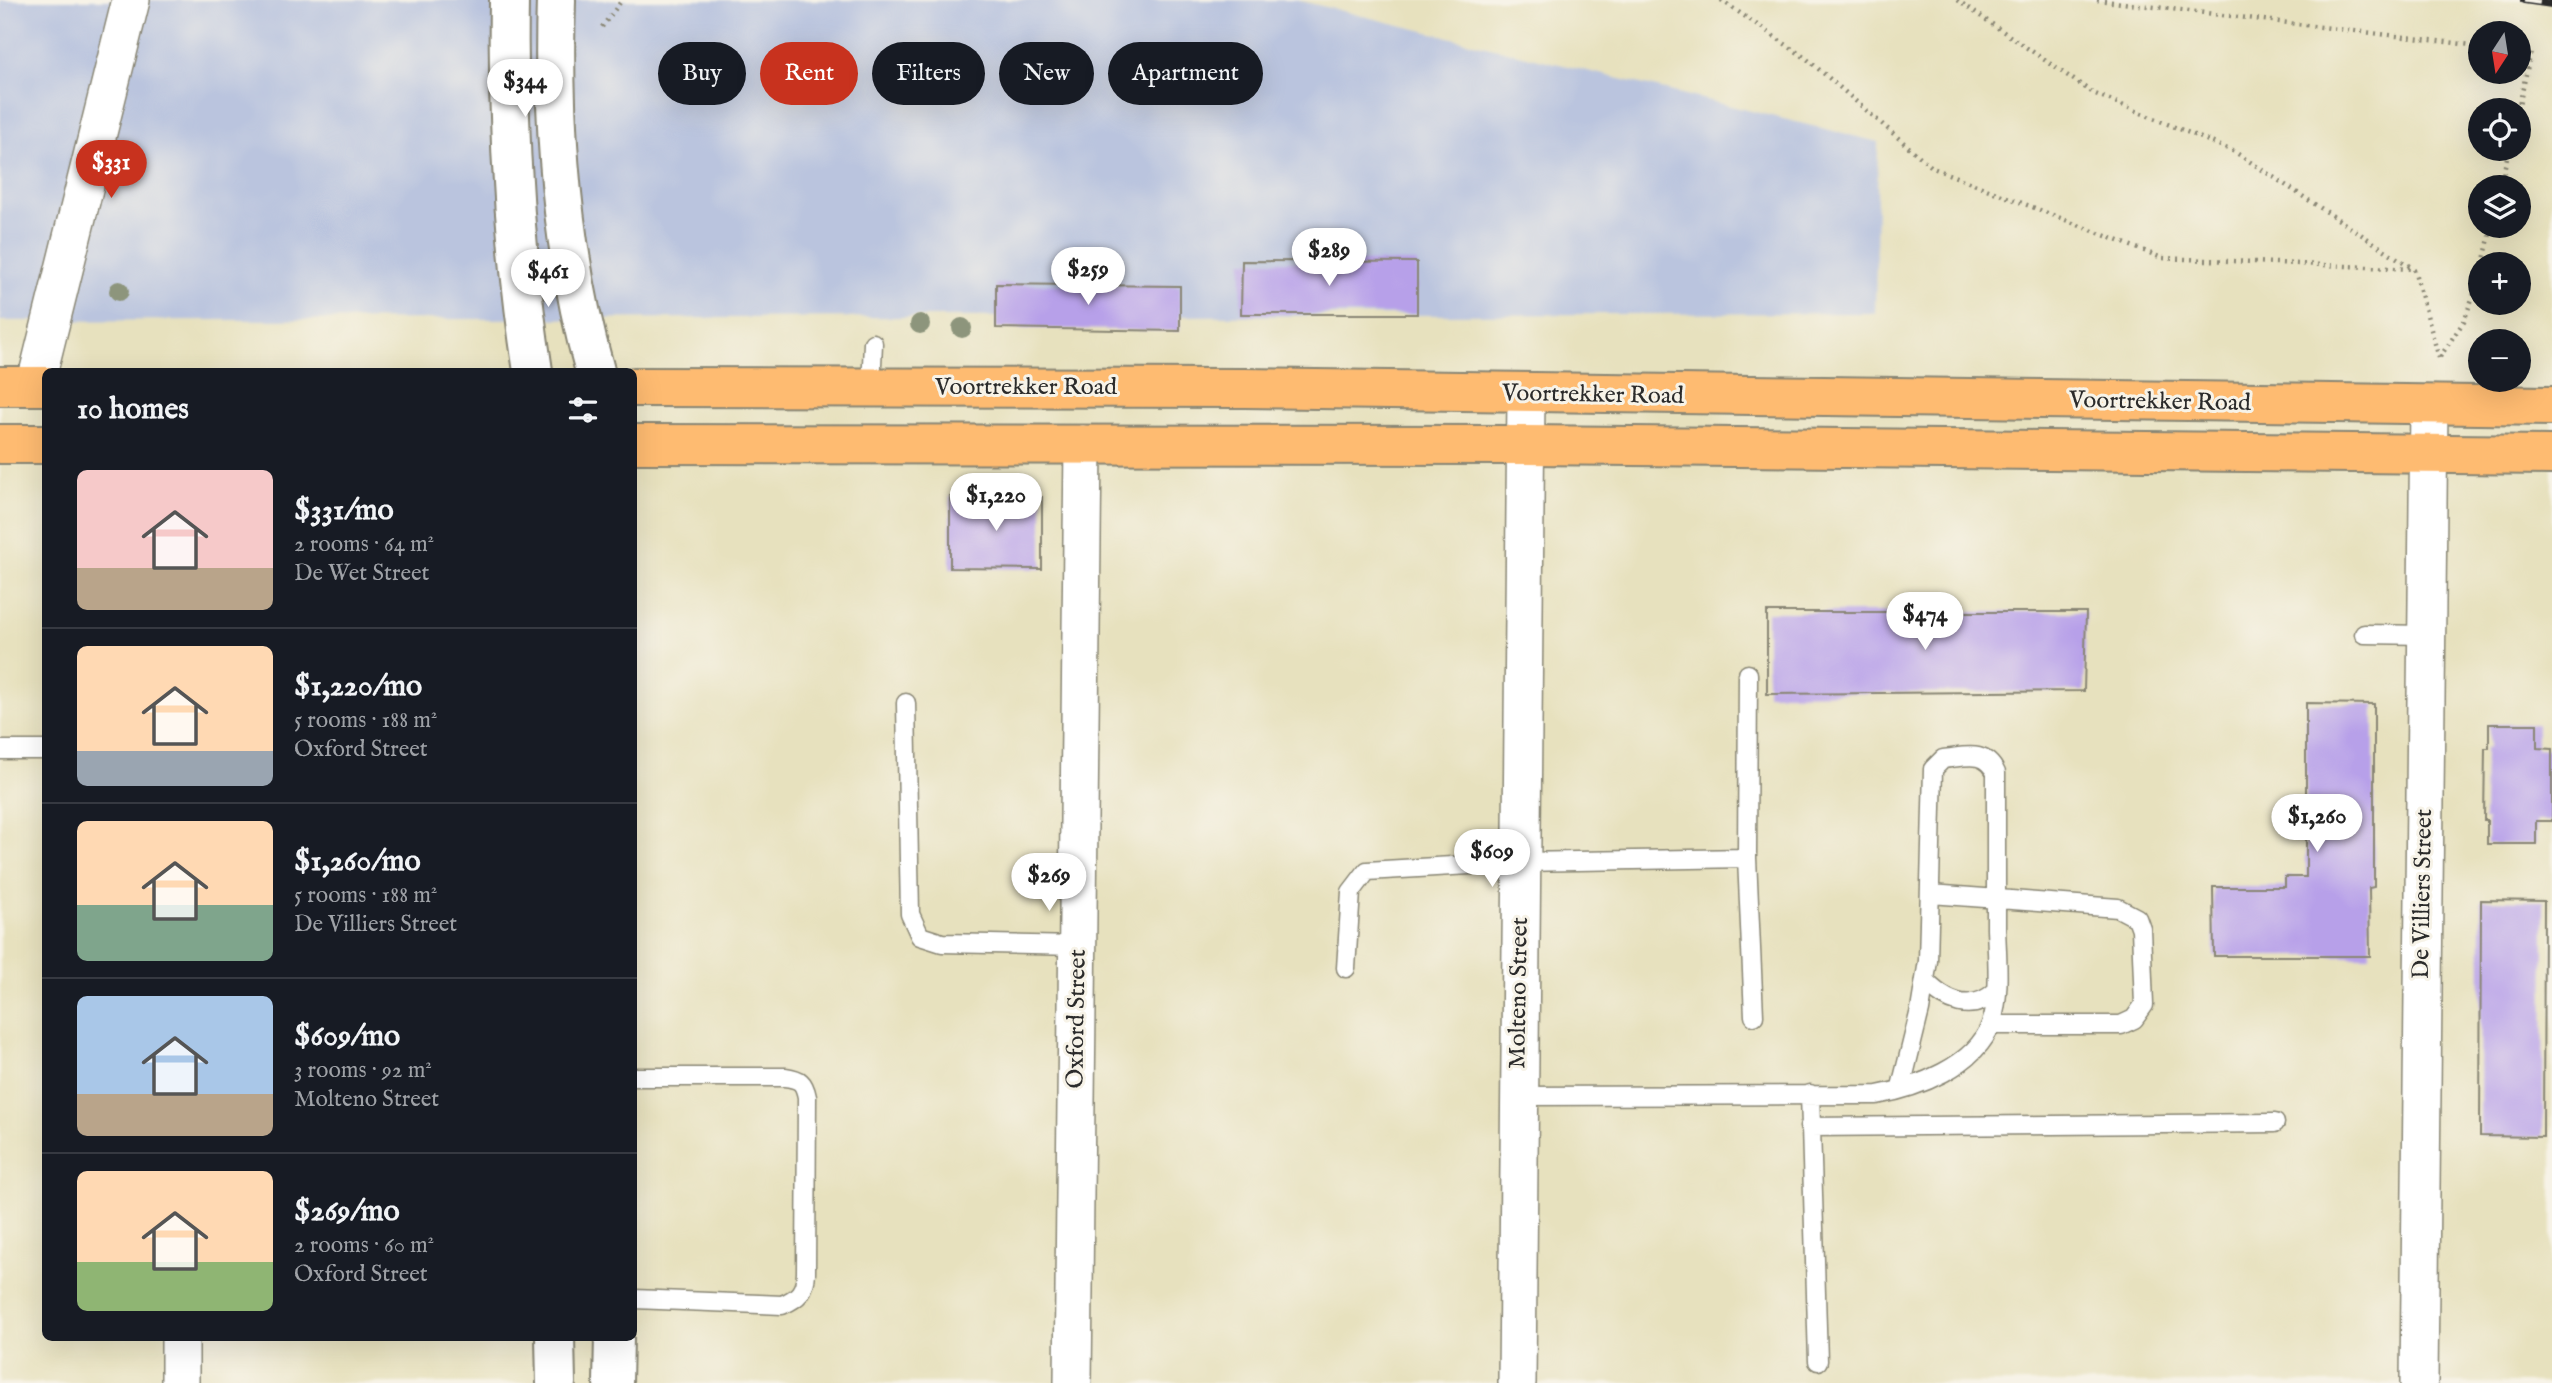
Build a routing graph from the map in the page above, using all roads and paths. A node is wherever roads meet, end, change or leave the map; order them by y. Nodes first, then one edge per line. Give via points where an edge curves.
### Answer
1 (131, 0) edge
2 (509, 0) edge
3 (556, 0) edge
4 (622, 0) edge
5 (1721, 0) edge
6 (1957, 0) edge
7 (2097, 0) edge
8 (602, 27) dead end
9 (2468, 45) edge
10 (2414, 269) junction
11 (2468, 310) edge
12 (873, 343) dead end
13 (533, 368) edge
14 (594, 368) edge
15 (27, 386) edge
16 (637, 387) edge
17 (871, 387) junction
18 (1526, 394) junction
19 (1705, 397) junction
20 (2429, 405) junction
21 (2552, 406) edge
22 (0, 444) edge
23 (42, 444) edge
24 (637, 444) edge
25 (1083, 444) junction
26 (1527, 445) junction
27 (1704, 449) junction
28 (2427, 453) junction
29 (2552, 455) edge
30 (2364, 634) dead end
31 (2426, 635) junction
32 (1748, 674) dead end
33 (906, 702) dead end
34 (0, 750) edge
35 (42, 750) edge
36 (1747, 858) junction
37 (1521, 862) junction
38 (1931, 894) junction
39 (1996, 899) junction
40 (1077, 946) junction
41 (1346, 968) dead end
42 (1926, 982) junction
43 (1995, 992) junction
44 (1754, 1016) dead end
45 (1991, 1025) junction
46 (637, 1077) edge
47 (1901, 1087) junction
48 (1810, 1094) junction
49 (1517, 1096) junction
50 (2275, 1123) dead end
51 (1809, 1127) junction
52 (637, 1299) edge
53 (180, 1341) edge
54 (555, 1341) edge
55 (614, 1341) edge
56 (1818, 1361) dead end
57 (180, 1383) edge
58 (556, 1383) edge
59 (613, 1383) edge
60 (1073, 1383) edge
61 (1517, 1383) edge
62 (2419, 1383) edge

1 - 15 street
2 - 13 street via 509,124
3 - 14 street via 553,89 557,155 575,294
4 - 8 path
5 - 10 path via 1807,59 1933,168 2162,258
6 - 10 path via 2093,93 2235,152
7 - 9 path
10 - 11 path via 2439,358
12 - 17 lane
16 - 17 main road, Voortrekker Road
17 - 18 main road, Voortrekker Road
18 - 19 main road, Voortrekker Road
18 - 26 street, Molteno Street
19 - 20 main road, Voortrekker Road
19 - 27 main road
20 - 21 main road, Voortrekker Road
20 - 28 street, De Villiers Street
22 - 23 main road
24 - 25 main road, Voortrekker Road
25 - 26 main road, Voortrekker Road
25 - 40 street, Oxford Street
26 - 27 main road, Voortrekker Road
26 - 37 street, Molteno Street
27 - 28 main road, Voortrekker Road
28 - 29 main road, Voortrekker Road
28 - 31 street, De Villiers Street
30 - 31 lane
31 - 62 street, De Villiers Street
32 - 36 lane
33 - 40 lane via 910,914 920,936 942,943
34 - 35 lane
36 - 37 lane
36 - 44 lane
37 - 41 lane via 1367,871 1351,892
37 - 49 street, Molteno Street
38 - 39 lane
38 - 39 lane via 1933,769 1943,760 1976,756 1989,760 1996,773
38 - 42 lane
39 - 43 lane
39 - 45 lane via 2128,911 2141,929 2144,1005 2134,1019 2121,1025
40 - 60 street, Oxford Street
42 - 43 lane via 1940,996 1960,1003 1981,1002
42 - 47 lane
43 - 45 lane
45 - 47 lane via 1977,1046 1948,1071
46 - 52 lane via 785,1077 805,1085 807,1097 806,1273 805,1288 796,1300 782,1305
47 - 48 lane via 1877,1095
48 - 49 lane
48 - 51 lane
49 - 61 street, Molteno Street
50 - 51 lane
51 - 56 lane
53 - 57 street
54 - 58 street
55 - 59 street

